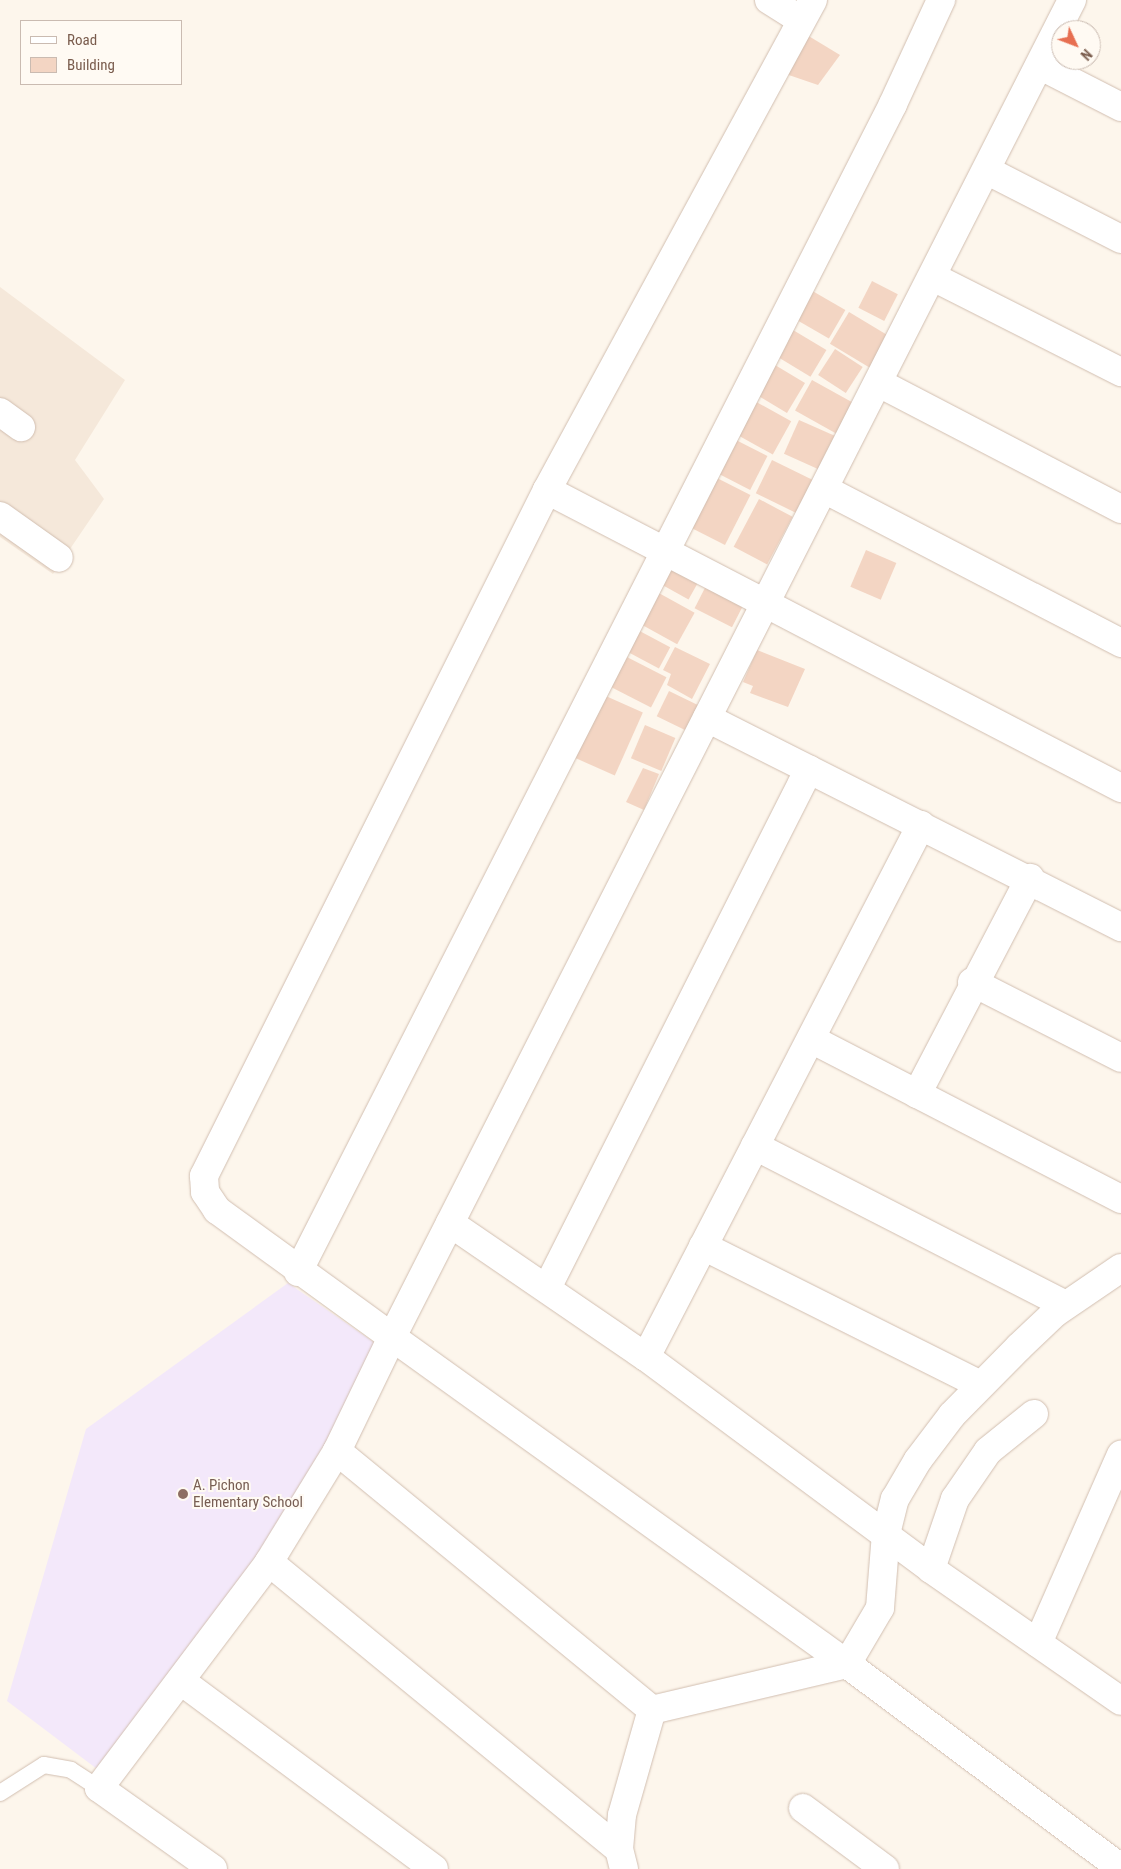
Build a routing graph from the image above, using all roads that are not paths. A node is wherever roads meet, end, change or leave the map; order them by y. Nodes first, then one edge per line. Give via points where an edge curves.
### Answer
1 (769, 0) edge
2 (941, 0) edge
3 (1072, 0) edge
4 (806, 9) edge
5 (1041, 66) junction
6 (1121, 107) edge
7 (988, 171) junction
8 (1121, 239) edge
9 (933, 277) junction
10 (1121, 372) edge
11 (879, 383) junction
12 (824, 489) junction
13 (547, 490) junction
14 (1121, 509) edge
15 (0, 516) edge
16 (665, 549) junction
17 (59, 558) dead end
18 (766, 602) junction
19 (1121, 643) edge
20 (707, 718) junction
21 (809, 769) junction
22 (1121, 788) edge
23 (922, 825) junction
24 (1030, 878) junction
25 (1121, 926) edge
26 (972, 982) junction
27 (810, 1039) junction
28 (1121, 1058) edge
29 (917, 1094) junction
30 (755, 1146) junction
31 (1121, 1199) edge
32 (450, 1223) junction
33 (703, 1246) junction
34 (1121, 1268) edge
35 (298, 1272) junction
36 (546, 1288) junction
37 (1066, 1305) junction
38 (392, 1338) junction
39 (646, 1357) junction
40 (980, 1385) junction
41 (1034, 1414) dead end
42 (336, 1451) junction
43 (1121, 1455) edge
44 (886, 1534) junction
45 (269, 1562) junction
46 (931, 1568) junction
47 (1038, 1643) junction
48 (847, 1664) junction
49 (181, 1681) junction
50 (1121, 1701) edge
51 (652, 1710) junction
52 (99, 1788) junction
53 (0, 1793) edge
54 (803, 1808) dead end
55 (621, 1859) edge
56 (1121, 1868) edge
57 (213, 1869) edge
58 (434, 1869) edge
59 (885, 1869) edge

1 - 4 street
2 - 16 street via 893,104
3 - 5 street
4 - 13 street
5 - 6 street
5 - 7 street
7 - 8 street
7 - 9 street
9 - 10 street
9 - 11 street
11 - 12 street
11 - 14 street
12 - 18 street
12 - 19 street
13 - 16 street
13 - 35 street via 204,1176 205,1192 217,1210
15 - 17 street
16 - 18 street
16 - 35 street
18 - 20 street
18 - 22 street
20 - 21 street
20 - 32 street
21 - 23 street
21 - 36 street
23 - 24 street
23 - 27 street
24 - 25 street
24 - 26 street
26 - 28 street
26 - 29 street
27 - 29 street
27 - 30 street
29 - 31 street
30 - 33 street
30 - 37 street
32 - 36 street
32 - 38 street
33 - 39 street
33 - 40 street
34 - 37 street
35 - 38 street
36 - 39 street
37 - 40 street
38 - 42 street
38 - 48 street
39 - 44 street
40 - 44 street via 918,1460 895,1499
41 - 46 street via 988,1451 955,1499
42 - 45 street
42 - 51 street
43 - 47 street
44 - 46 street
44 - 48 street via 880,1608
45 - 49 street
45 - 55 street
46 - 47 street
47 - 50 street
48 - 51 street
48 - 56 street
49 - 52 street
49 - 58 street
51 - 55 street via 622,1815
52 - 53 lane via 71,1770 44,1765
52 - 57 street
54 - 59 street

